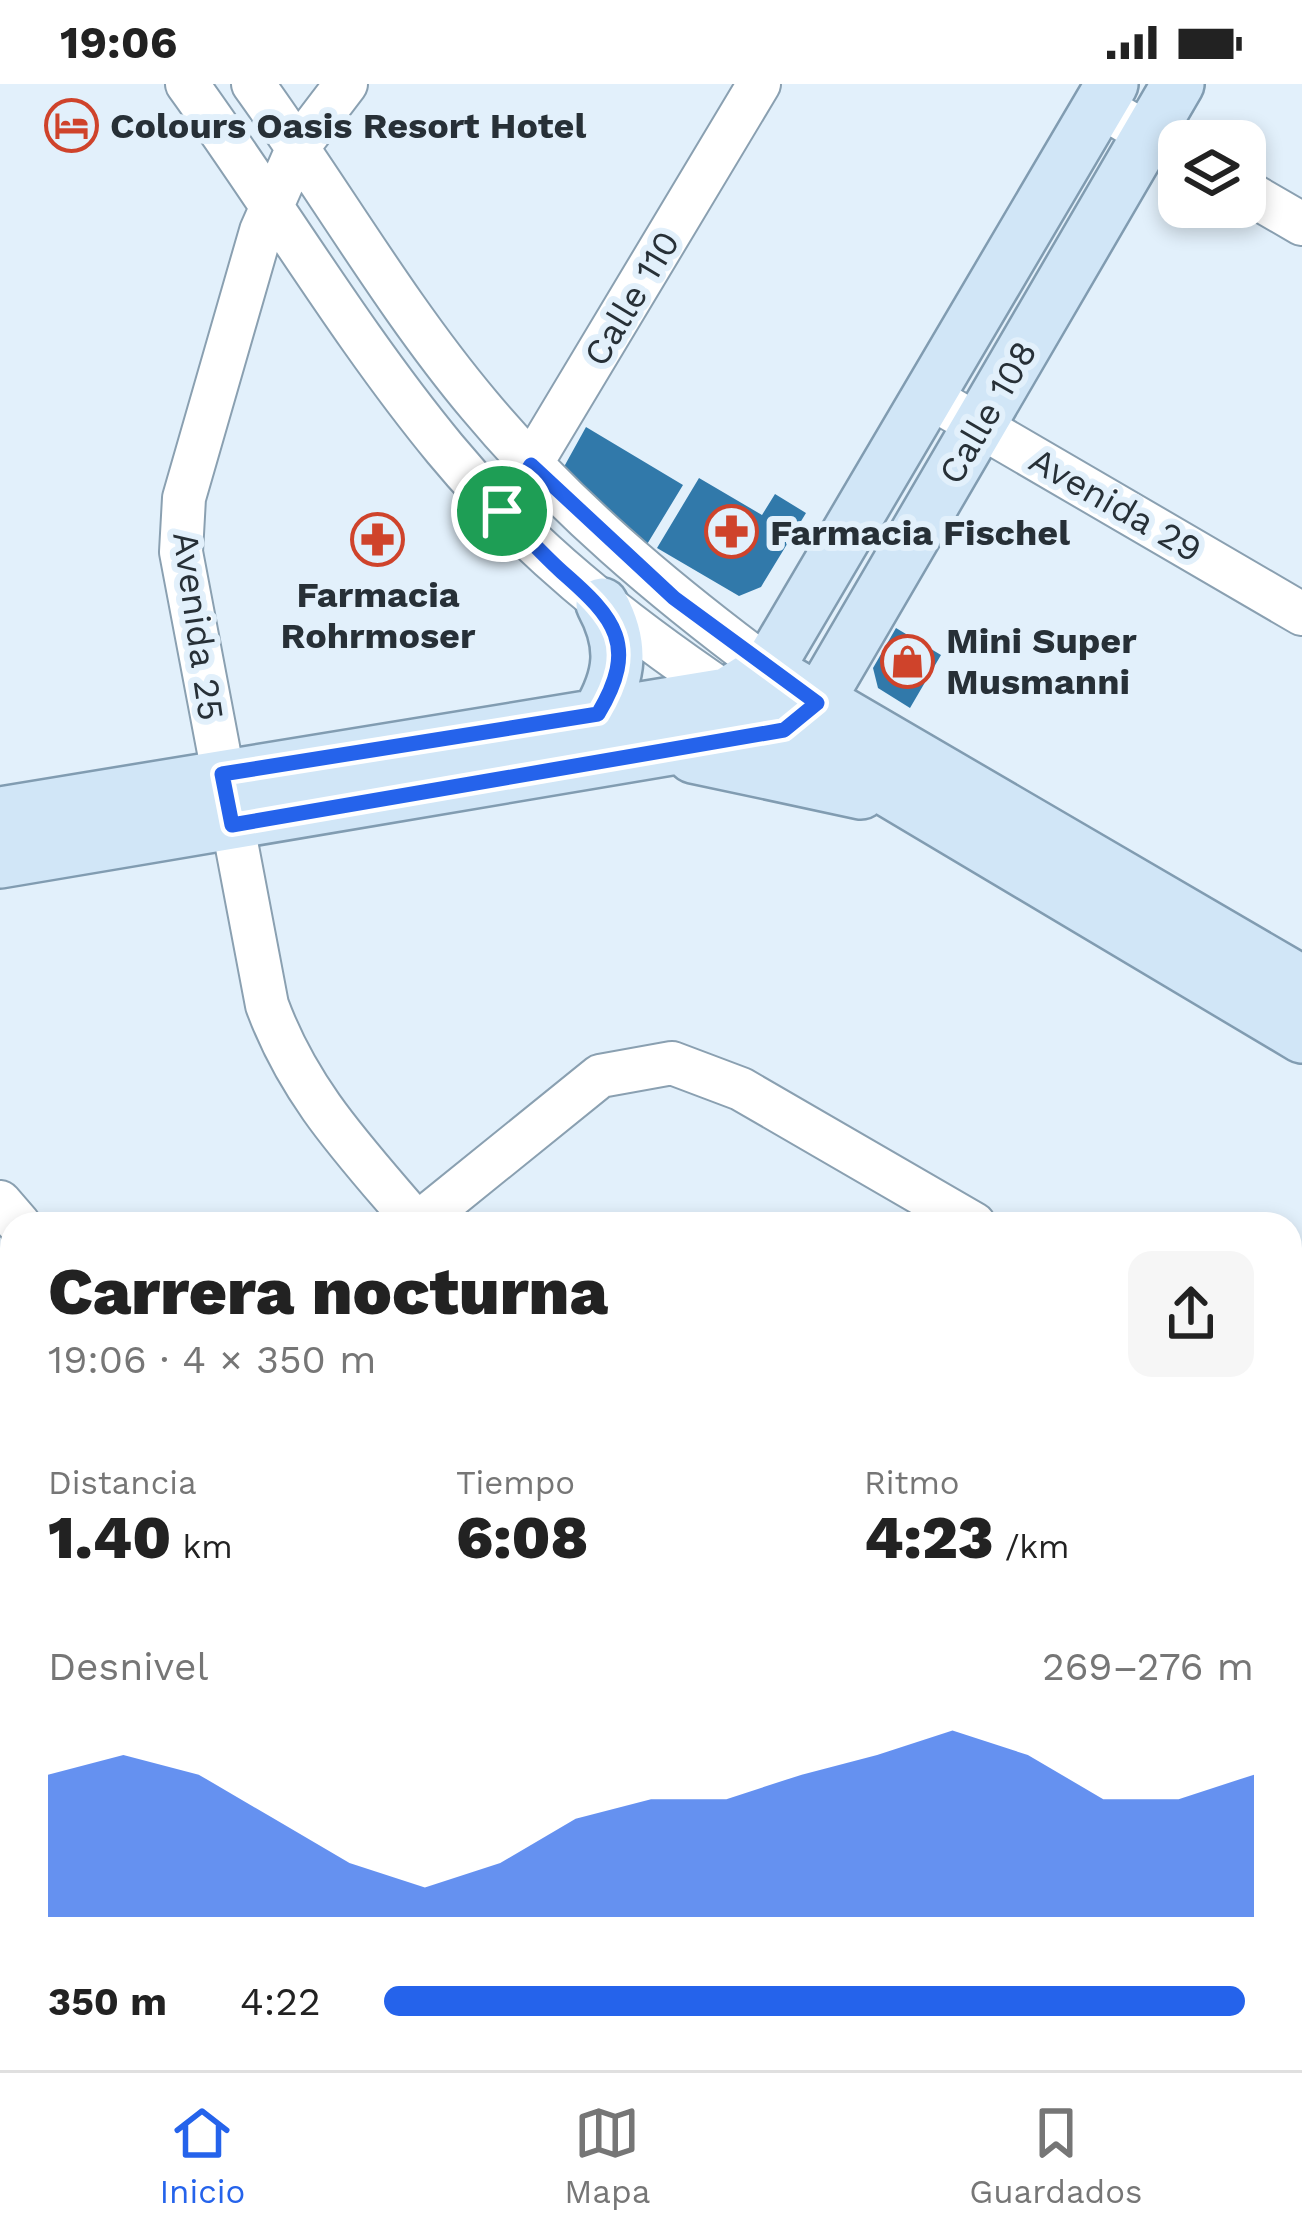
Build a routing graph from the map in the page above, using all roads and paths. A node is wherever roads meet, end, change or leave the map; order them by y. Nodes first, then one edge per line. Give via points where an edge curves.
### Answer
1 (187, 84) edge
2 (253, 84) edge
3 (346, 84) edge
4 (759, 84) edge
5 (1178, 84) edge
6 (1106, 94) edge
7 (1170, 120) edge
8 (1158, 139) edge
9 (298, 146) junction
10 (1158, 153) edge
11 (1266, 203) edge
12 (274, 204) junction
13 (1302, 224) edge
14 (928, 396) junction
15 (979, 424) junction
16 (531, 465) junction
17 (502, 511) junction
18 (602, 604) junction
19 (1302, 614) edge
20 (747, 681) junction
21 (598, 714) junction
22 (800, 716) junction
23 (662, 751) junction
24 (222, 774) junction
25 (916, 808) junction
26 (0, 813) edge
27 (232, 825) junction
28 (0, 862) edge
29 (1302, 982) edge
30 (1302, 1036) edge
31 (407, 1212) edge
32 (432, 1212) edge
33 (953, 1212) edge

1 - 12 street
2 - 9 street
3 - 9 street, Avenida 25
4 - 16 street, Calle 110
5 - 7 main road, Calle 108
6 - 8 street
6 - 14 main road, Calle 108
9 - 12 street, Avenida 25
9 - 16 street via 424,332
10 - 15 main road, Calle 108
11 - 13 street
12 - 17 street via 445,449
12 - 24 street, Avenida 25 via 184,498 182,552
14 - 15 street, Avenida 29
14 - 20 main road, Calle 108
15 - 19 street, Avenida 29
15 - 22 main road, Calle 108
16 - 17 street, Calle 110
16 - 20 street
17 - 18 street
18 - 20 street
18 - 21 main road via 620,660
20 - 21 main road
20 - 22 main road
21 - 24 main road
22 - 23 main road
22 - 25 main road
22 - 29 main road
23 - 25 main road
23 - 27 main road
24 - 26 main road
24 - 27 street, Avenida 25
25 - 30 main road
27 - 28 main road
27 - 31 street, Avenida 25 via 267,1005 288,1062
32 - 33 street via 600,1076 672,1063 741,1089

